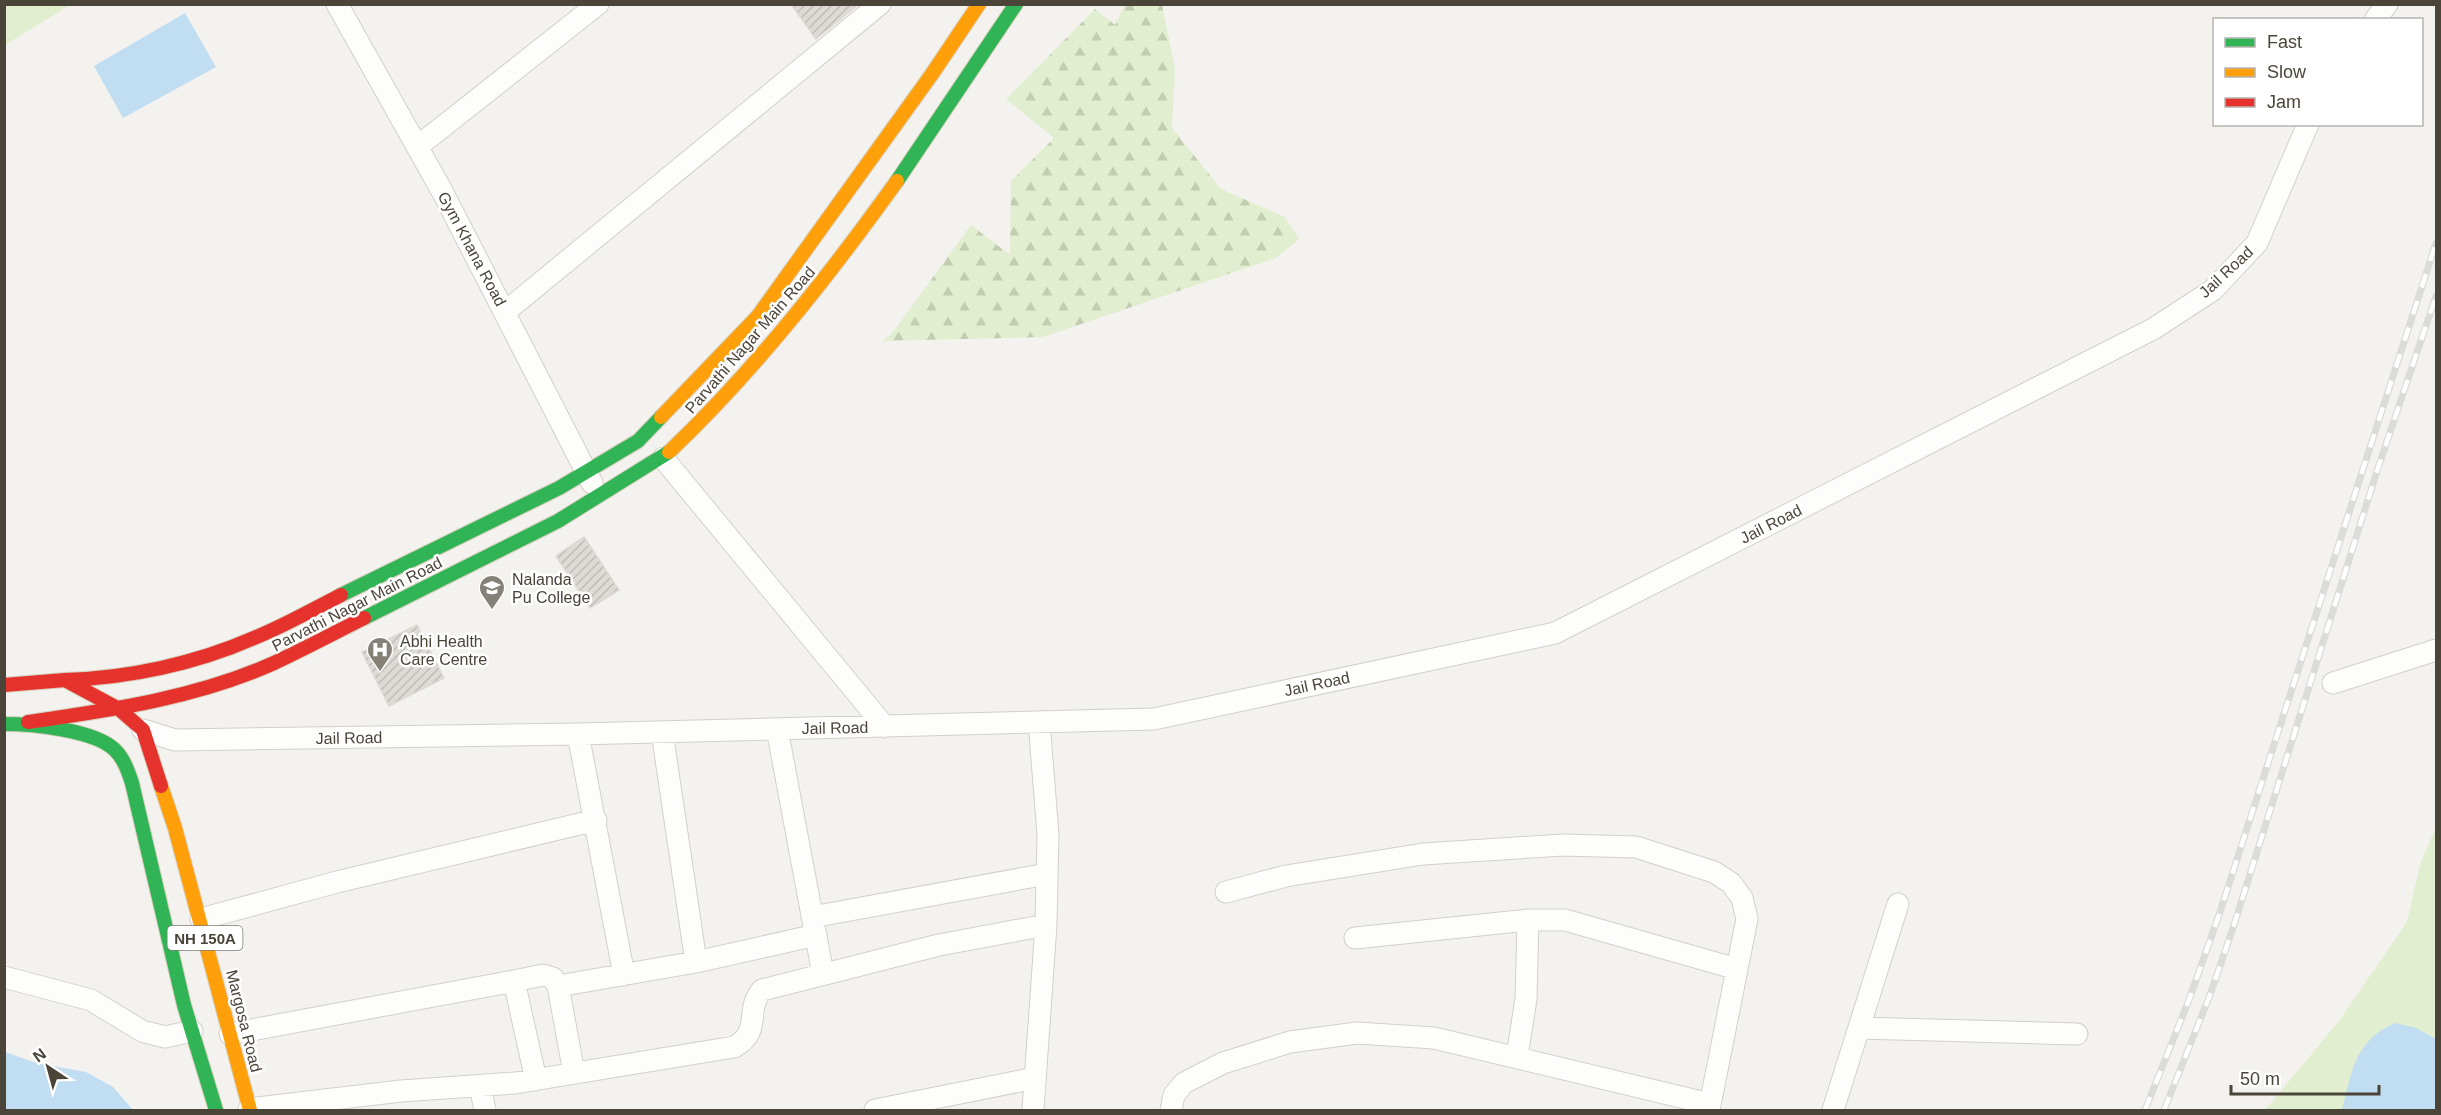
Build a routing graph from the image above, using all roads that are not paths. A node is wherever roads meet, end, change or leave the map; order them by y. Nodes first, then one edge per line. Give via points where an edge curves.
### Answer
1 (337, 4) edge
2 (598, 4) edge
3 (880, 4) edge
4 (979, 4) edge
5 (1017, 4) edge
6 (2387, 4) edge
7 (2376, 18) edge
8 (2307, 126) edge
9 (417, 147) junction
10 (505, 312) junction
11 (663, 459) junction
12 (585, 473) junction
13 (601, 496) junction
14 (2436, 650) edge
15 (65, 680) junction
16 (2333, 683) dead end
17 (4, 685) edge
18 (119, 709) junction
19 (1039, 722) junction
20 (22, 723) junction
21 (4, 724) edge
22 (885, 727) junction
23 (777, 729) junction
24 (143, 730) junction
25 (662, 732) junction
26 (578, 734) junction
27 (596, 820) junction
28 (1047, 873) junction
29 (1226, 892) dead end
30 (1898, 904) dead end
31 (201, 919) junction
32 (1528, 920) junction
33 (1046, 925) junction
34 (814, 926) junction
35 (1355, 938) dead end
36 (696, 962) junction
37 (1737, 969) junction
38 (823, 974) junction
39 (624, 975) junction
40 (4, 977) edge
41 (514, 981) junction
42 (558, 986) junction
43 (1859, 1028) junction
44 (192, 1031) junction
45 (230, 1034) junction
46 (2077, 1034) dead end
47 (1516, 1057) junction
48 (574, 1073) junction
49 (1035, 1078) junction
50 (536, 1080) junction
51 (480, 1086) junction
52 (381, 1102) edge
53 (1709, 1107) edge
54 (216, 1110) edge
55 (250, 1110) edge
56 (485, 1110) edge
57 (875, 1110) edge
58 (1033, 1110) edge
59 (1171, 1110) edge
60 (1833, 1110) edge

1 - 9 street, Gym Khana Road
2 - 9 street
3 - 10 street
4 - 12 main road, Parvathi Nagar Main Road via 758,316 638,441
5 - 11 main road, Parvathi Nagar Main Road via 830,274 719,405
6 - 7 street
8 - 19 street, Jail Road via 2257,243 2213,290 2132,340 1555,633 1154,719
9 - 10 street, Gym Khana Road
10 - 12 street, Gym Khana Road
11 - 13 main road, Parvathi Nagar Main Road
11 - 22 street
12 - 13 street, Gym Khana Road
12 - 15 main road, Parvathi Nagar Main Road via 253,639 176,664 105,679
13 - 18 main road, Parvathi Nagar Main Road via 272,664 184,694
14 - 16 street
15 - 17 main road, Parvathi Nagar Main Road
15 - 18 main road
18 - 20 main road, Parvathi Nagar Main Road
18 - 24 main road
19 - 22 street, Jail Road
19 - 28 street via 1048,834
20 - 21 main road
20 - 44 main road via 105,742 125,760
22 - 23 street, Jail Road
23 - 25 street, Jail Road
23 - 34 street
24 - 26 street, Jail Road via 175,740
24 - 31 main road, Margosa Road / NH 150A
25 - 26 street, Jail Road
25 - 36 street
26 - 27 street
27 - 31 street
27 - 39 street
28 - 33 street
28 - 34 street
29 - 37 street via 1286,876 1423,854 1563,845 1636,847 1714,872 1731,883 1742,898 1747,919
30 - 43 street
31 - 45 main road, Margosa Road / NH 150A
32 - 35 street
32 - 37 street via 1565,920
32 - 47 street via 1526,999
33 - 38 street via 939,945
33 - 49 street
34 - 36 street
34 - 38 street
36 - 39 street
37 - 53 street
38 - 48 street via 762,990 755,998 751,1033 734,1047
39 - 42 street
40 - 44 street via 91,1000 142,1031 165,1037
41 - 42 street via 543,975 553,978
41 - 45 street
41 - 50 street
42 - 48 street
43 - 46 street
43 - 60 street
44 - 54 main road
45 - 55 main road, Margosa Road / NH 150A
47 - 53 street
47 - 59 street via 1423,1037 1357,1033 1290,1042 1204,1072 1184,1083 1174,1095
48 - 50 street
49 - 57 street
49 - 58 street
50 - 51 street
51 - 52 street
51 - 56 street
52 - 55 street

